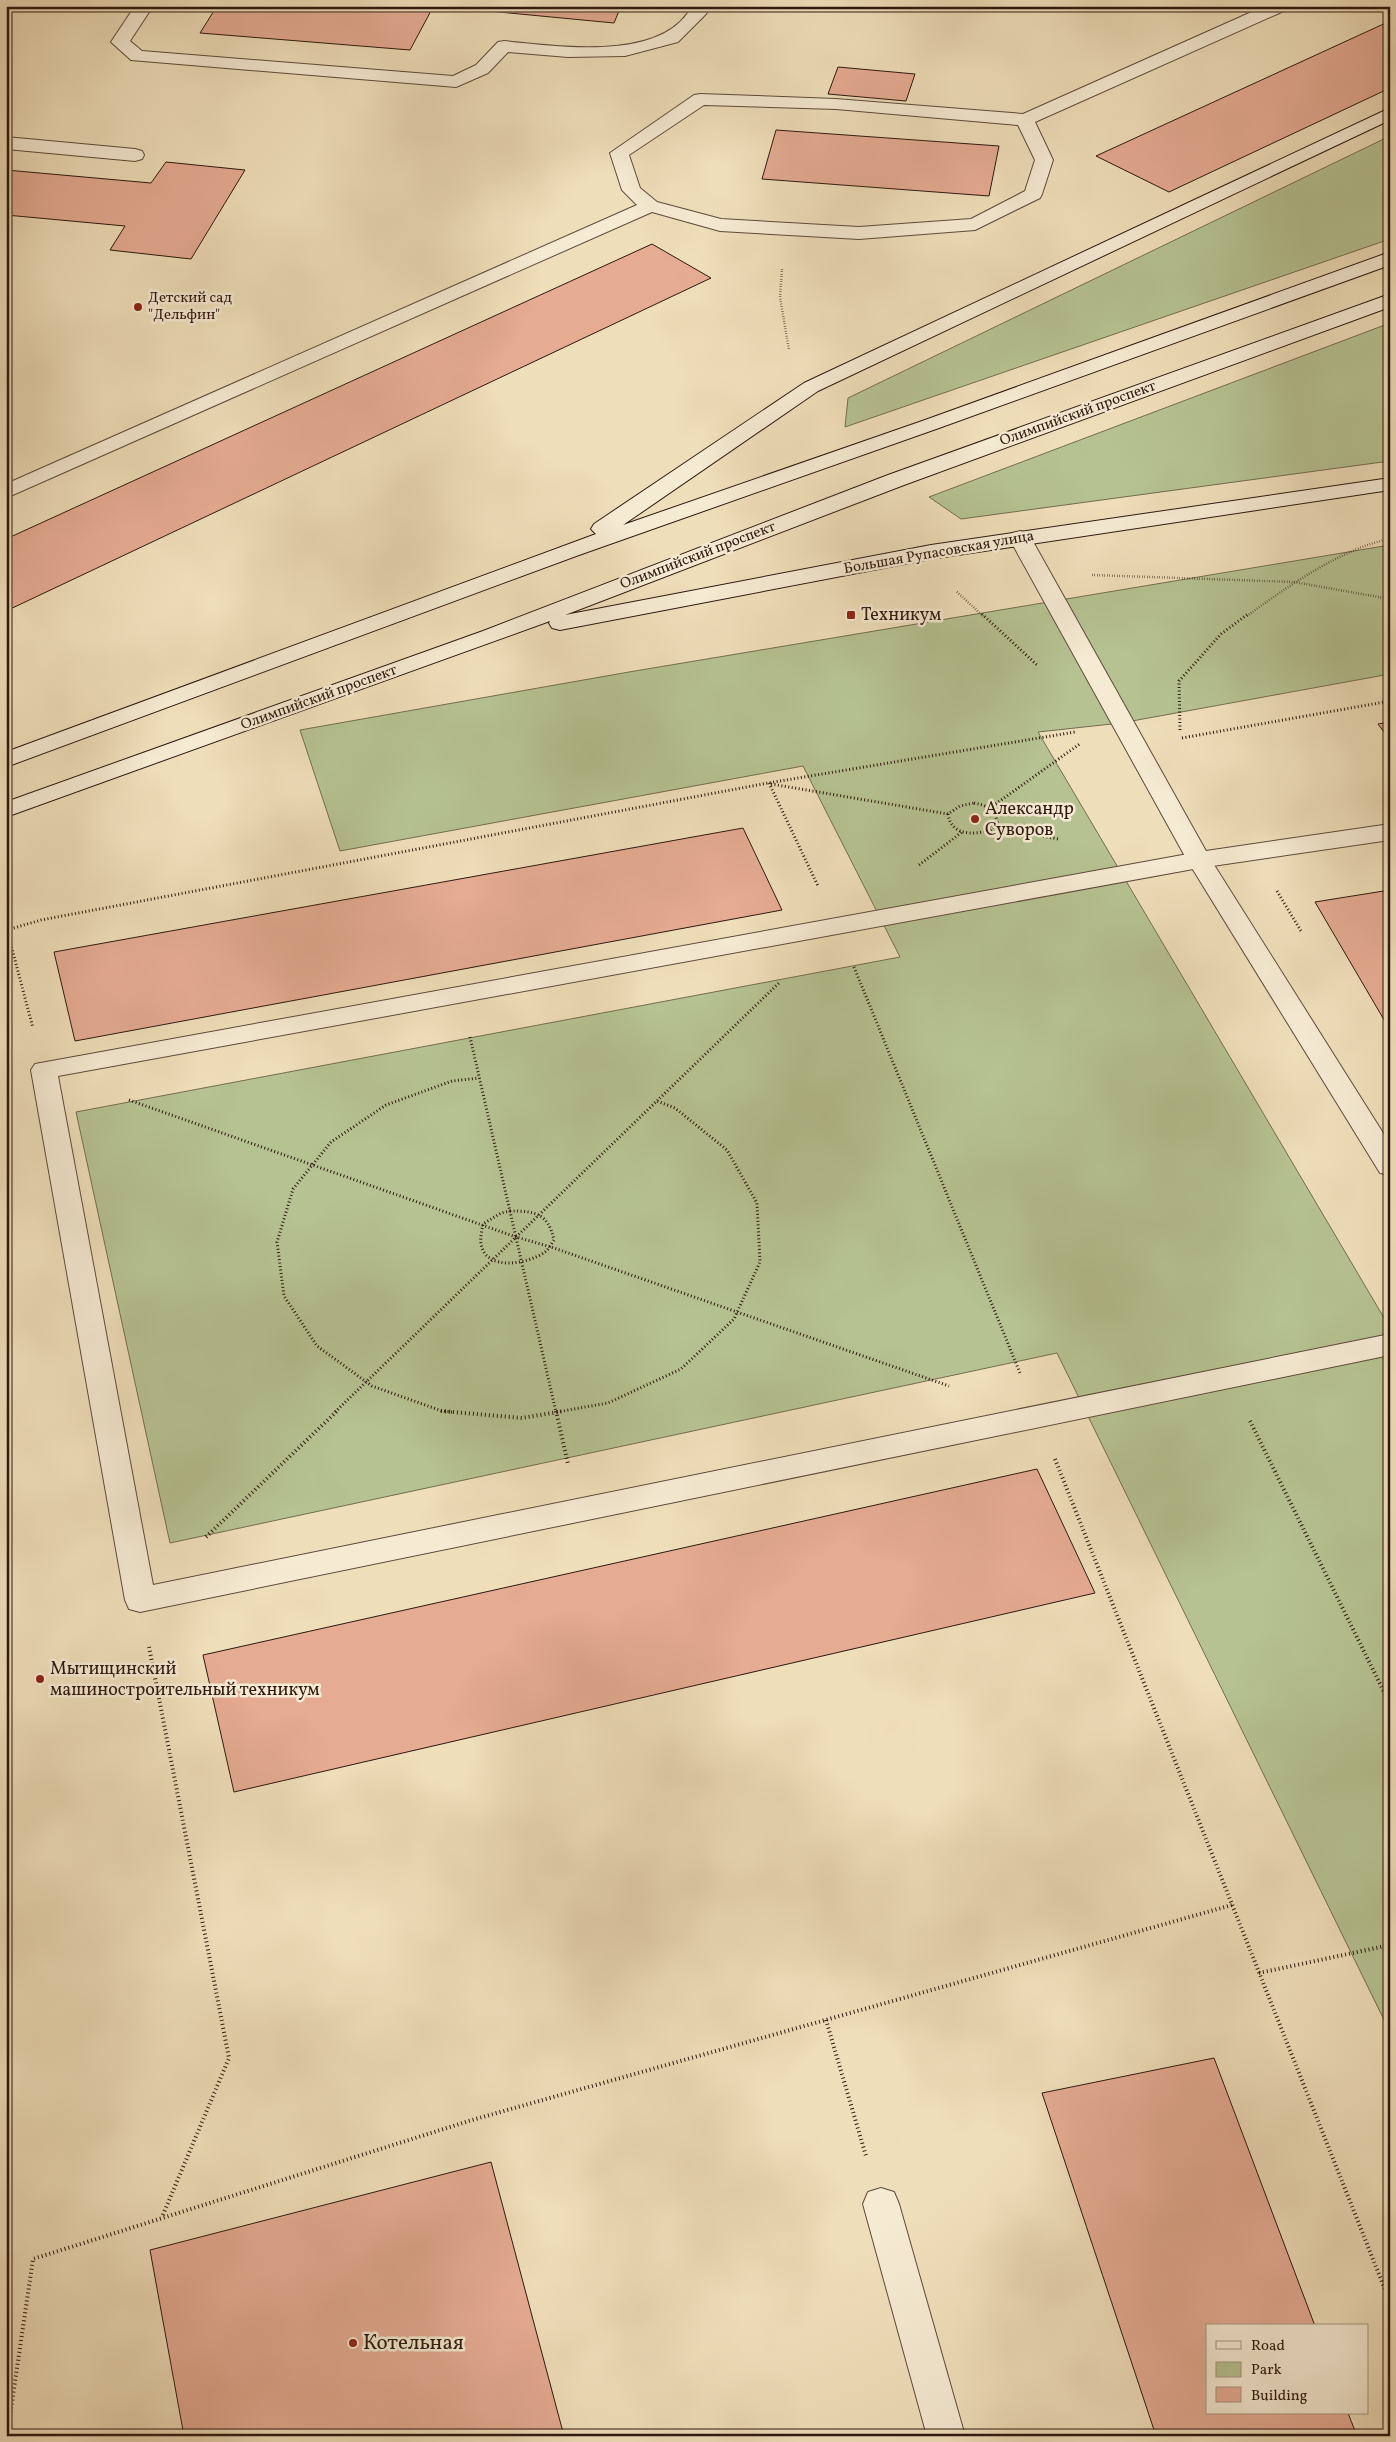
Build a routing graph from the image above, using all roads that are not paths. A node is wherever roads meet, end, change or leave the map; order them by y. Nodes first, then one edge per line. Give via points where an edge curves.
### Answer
1 (144, 6) edge
2 (701, 6) edge
3 (1280, 6) edge
4 (1390, 113) edge
5 (1025, 120) junction
6 (6, 143) edge
7 (135, 154) dead end
8 (650, 206) junction
9 (1390, 258) edge
10 (1390, 300) edge
11 (1390, 484) edge
12 (6, 492) edge
13 (1020, 538) junction
14 (571, 550) junction
15 (492, 636) junction
16 (6, 760) edge
17 (6, 810) edge
18 (1390, 832) edge
19 (1199, 860) junction
20 (1390, 1166) edge
21 (1390, 1344) edge
22 (881, 2204) road end
23 (946, 2436) edge

1 - 2 main road via 120,42 137,56 456,82 482,69 504,46 568,52 625,51 672,38
3 - 5 main road
4 - 14 main road via 811,387
5 - 8 main road via 1044,160 1033,194 975,224 859,233 785,229 720,225
5 - 8 main road via 836,104 700,99 619,153 632,190
6 - 7 main road
8 - 12 main road
9 - 14 main road via 932,424
10 - 15 main road, Олимпийский проспект via 896,480
11 - 13 main road, Большая Рупасовская улица
13 - 15 main road, Большая Рупасовская улица via 930,552
13 - 19 main road via 1112,725
14 - 16 main road
15 - 17 main road, Олимпийский проспект
18 - 19 main road
19 - 20 main road
19 - 21 main road via 44,1070 140,1600
22 - 23 main road

